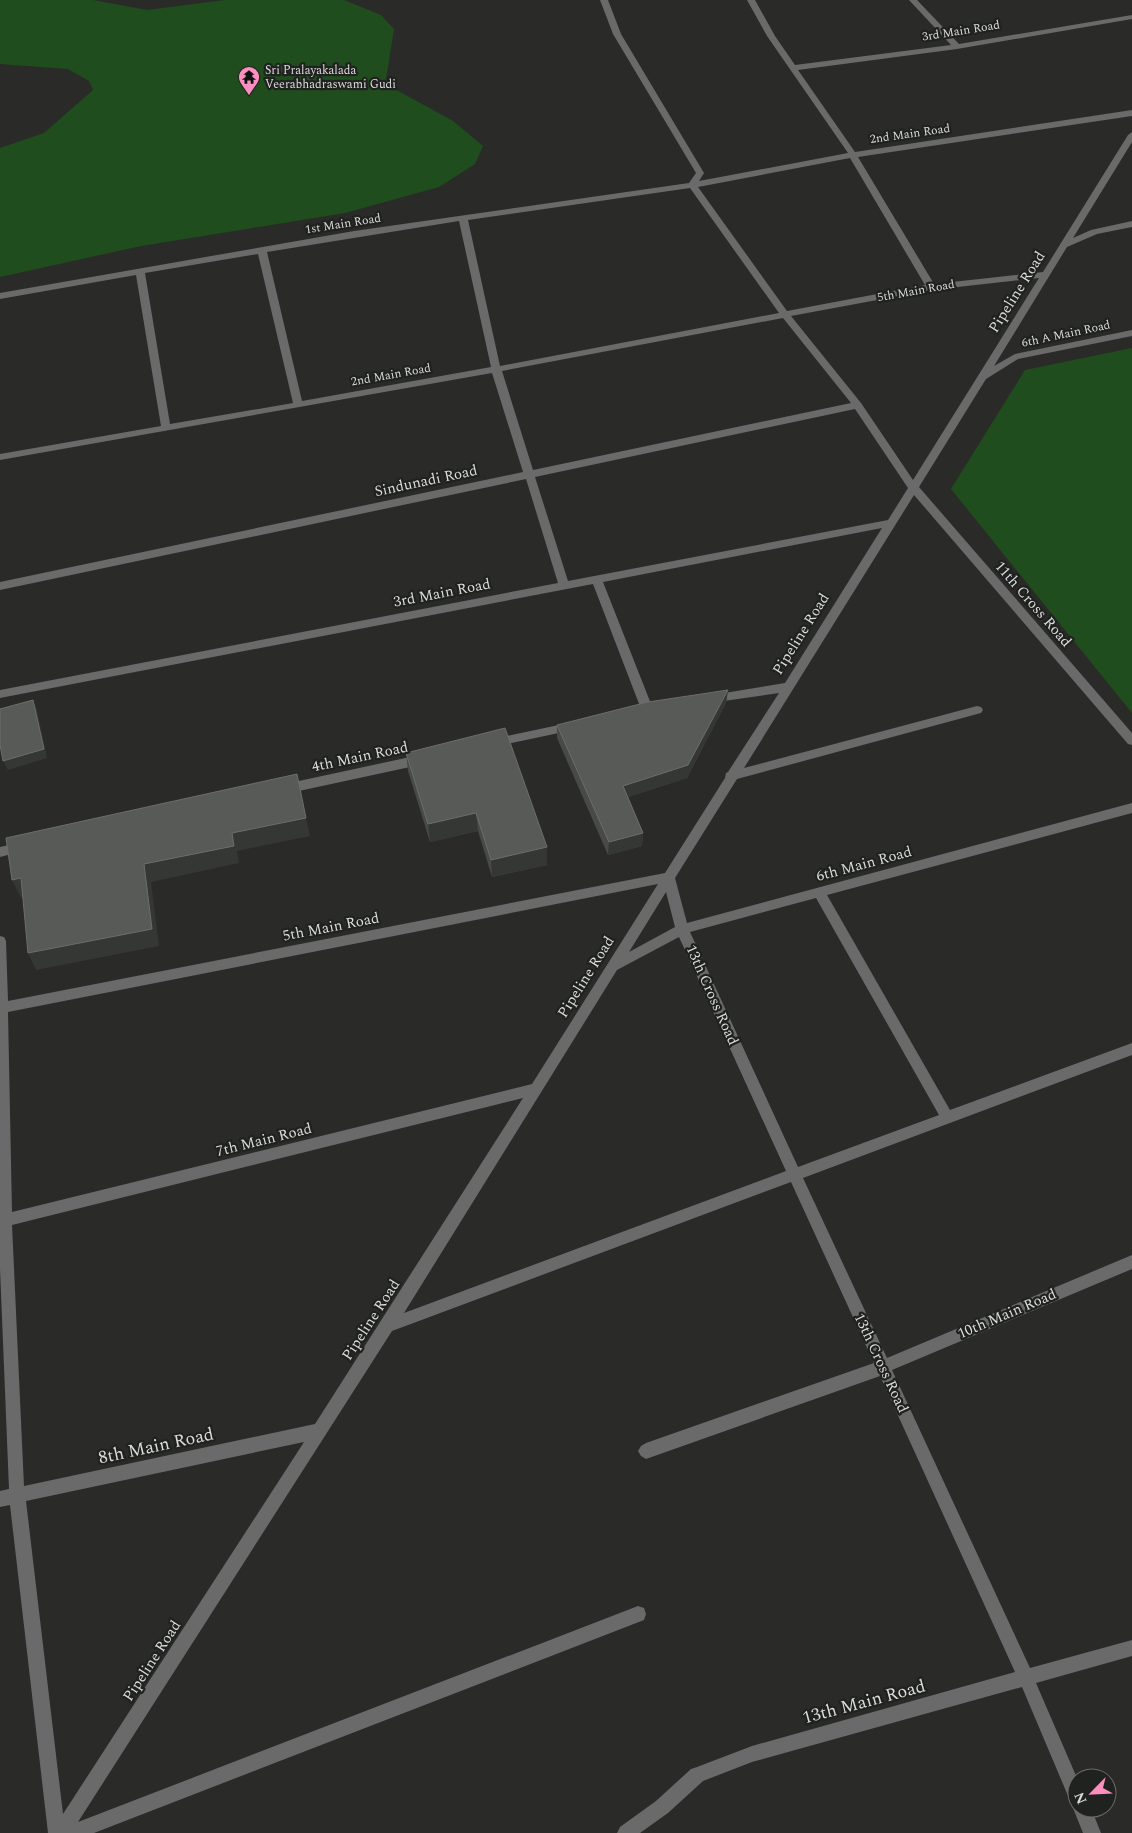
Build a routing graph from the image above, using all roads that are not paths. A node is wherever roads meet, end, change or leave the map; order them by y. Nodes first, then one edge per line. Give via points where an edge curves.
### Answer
1 (604, 0) edge
2 (751, 0) edge
3 (912, 0) edge
4 (1132, 17) edge
5 (956, 47) junction
6 (794, 68) junction
7 (1132, 113) edge
8 (1132, 135) edge
9 (853, 155) junction
10 (692, 185) junction
11 (463, 219) junction
12 (1132, 224) edge
13 (1064, 245) junction
14 (262, 250) junction
15 (140, 271) junction
16 (1047, 274) junction
17 (931, 287) junction
18 (0, 296) edge
19 (786, 316) junction
20 (1132, 333) edge
21 (496, 369) junction
22 (982, 378) junction
23 (298, 404) junction
24 (858, 405) junction
25 (166, 428) junction
26 (0, 457) edge
27 (530, 474) junction
28 (912, 486) junction
29 (890, 523) junction
30 (596, 578) junction
31 (564, 584) junction
32 (0, 586) edge
33 (787, 687) junction
34 (0, 694) edge
35 (694, 702) edge
36 (647, 710) edge
37 (977, 710) dead end
38 (589, 722) edge
39 (1132, 741) edge
40 (483, 746) edge
41 (434, 756) edge
42 (730, 776) junction
43 (270, 792) edge
44 (1132, 808) edge
45 (39, 844) edge
46 (0, 852) edge
47 (668, 878) junction
48 (819, 893) junction
49 (682, 929) junction
50 (0, 942) edge
51 (611, 968) junction
52 (1, 1008) edge
53 (1132, 1049) edge
54 (535, 1089) junction
55 (947, 1118) junction
56 (793, 1174) junction
57 (2, 1221) edge
58 (1132, 1262) edge
59 (386, 1326) junction
60 (883, 1367) junction
61 (319, 1431) junction
62 (646, 1451) dead end
63 (17, 1495) junction
64 (0, 1499) edge
65 (638, 1614) dead end
66 (1132, 1648) edge
67 (1026, 1678) junction
68 (1067, 1774) edge
69 (1086, 1818) edge
70 (57, 1833) edge
71 (62, 1833) edge
72 (72, 1833) edge
73 (626, 1833) edge
74 (1092, 1833) edge

1 - 10 street via 617,34 700,173
2 - 6 street via 770,36
3 - 5 street
4 - 5 street, 3rd Main Road
5 - 6 street, 3rd Main Road
6 - 9 street
7 - 9 street, 2nd Main Road
8 - 13 street, Pipeline Road
9 - 10 street, 2nd Main Road
9 - 17 street
10 - 11 street, 1st Main Road
10 - 19 street, 11th Cross Road
11 - 14 street, 1st Main Road
11 - 21 street
12 - 13 street via 1094,232
13 - 16 street, Pipeline Road
14 - 15 street, 1st Main Road
14 - 23 street
15 - 18 street, 1st Main Road
15 - 25 street
16 - 17 street, 5th Main Road
16 - 22 street, Pipeline Road
17 - 19 street, 5th Main Road
19 - 21 street, 2nd Main Road
19 - 24 street, 11th Cross Road
20 - 22 street, 6th A Main Road via 1015,357
21 - 23 street, 2nd Main Road
21 - 27 street
22 - 28 street, Pipeline Road
23 - 25 street, 2nd Main Road
24 - 27 street, Sindunadi Road
24 - 28 street, 11th Cross Road
25 - 26 street, 2nd Main Road
27 - 31 street
27 - 32 street, Sindunadi Road
28 - 29 street, Pipeline Road
28 - 39 street, 11th Cross Road
29 - 30 street, 3rd Main Road
29 - 33 street, Pipeline Road
30 - 31 street, 3rd Main Road
30 - 36 street
31 - 34 street, 3rd Main Road
33 - 35 street
33 - 42 street, Pipeline Road
37 - 42 street
38 - 40 street
41 - 43 street, 4th Main Road
42 - 47 street, Pipeline Road
44 - 48 street, 6th Main Road
45 - 46 street
47 - 49 street, 13th Cross Road
47 - 51 street, Pipeline Road
47 - 52 street, 5th Main Road
48 - 49 street, 6th Main Road
48 - 55 street
49 - 51 street, 6th Main Road
49 - 56 street, 13th Cross Road
50 - 52 street
51 - 54 street, Pipeline Road
52 - 57 street
53 - 55 street
54 - 57 street, 7th Main Road
54 - 59 street, Pipeline Road
55 - 56 street
56 - 59 street
56 - 60 street, 13th Cross Road
57 - 63 street
58 - 60 street, 10th Main Road
59 - 61 street, Pipeline Road
60 - 62 street, 10th Main Road
60 - 67 street, 13th Cross Road
61 - 63 street, 8th Main Road
61 - 71 street, Pipeline Road
63 - 64 street, 8th Main Road
63 - 70 street
65 - 72 street
66 - 67 street, 13th Main Road
67 - 68 street, 13th Cross Road
67 - 73 street, 13th Main Road via 743,1757 697,1775
69 - 74 street

